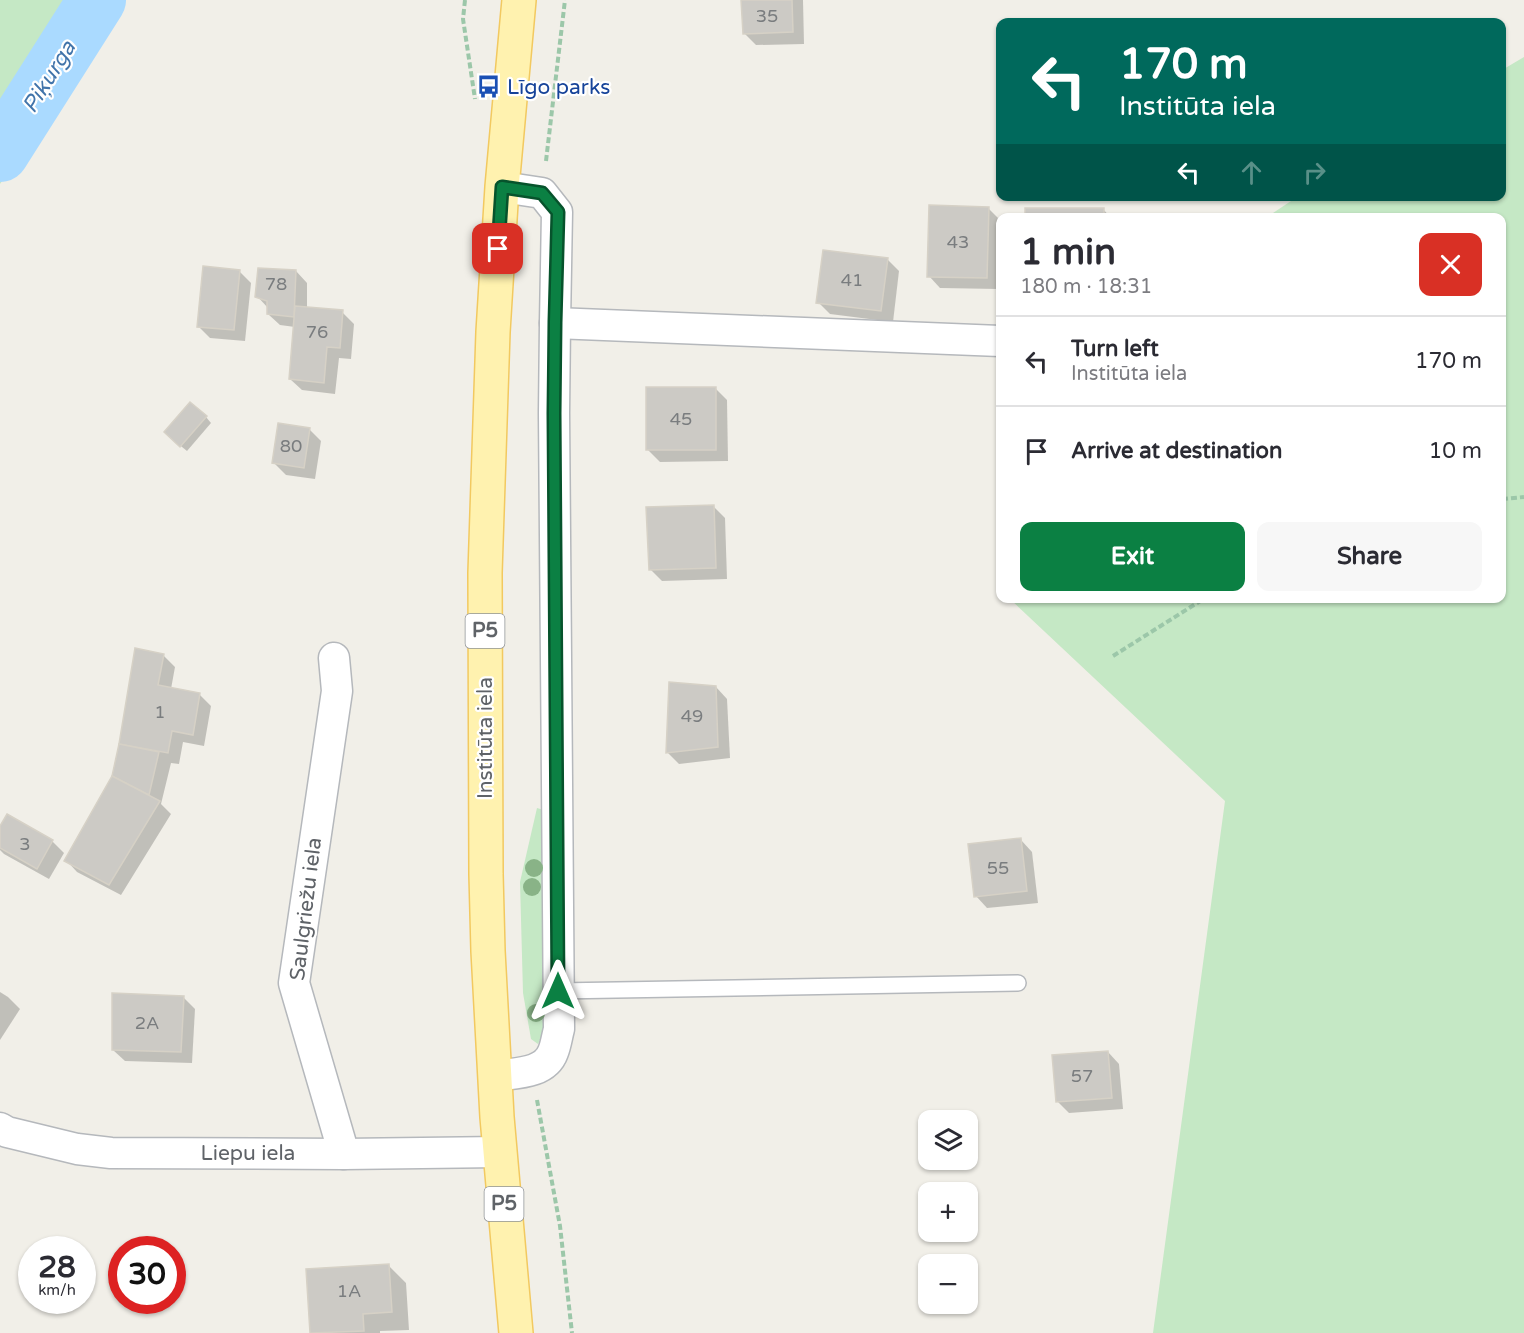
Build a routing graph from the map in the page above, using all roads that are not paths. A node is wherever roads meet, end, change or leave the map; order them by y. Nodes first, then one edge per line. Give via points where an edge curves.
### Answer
1 (519, 0) edge
2 (502, 187) junction
3 (555, 322) junction
4 (996, 341) edge
5 (334, 658) dead end
6 (1018, 983) dead end
7 (558, 991) junction
8 (495, 1076) junction
9 (2, 1135) edge
10 (500, 1152) junction
11 (344, 1154) junction
12 (516, 1333) edge

1 - 2 main road, Institūta iela / P5
2 - 3 street via 542,193 558,212
2 - 8 main road, Institūta iela / P5 via 485,573 486,874
3 - 4 street
3 - 7 street
5 - 11 street, Saulgriežu iela via 337,691 294,983
6 - 7 lane
7 - 8 street via 559,1029 553,1053 543,1066
8 - 10 main road, Institūta iela / P5
9 - 11 street, Liepu iela via 111,1152
10 - 11 street, Liepu iela
10 - 12 main road, Institūta iela / P5

